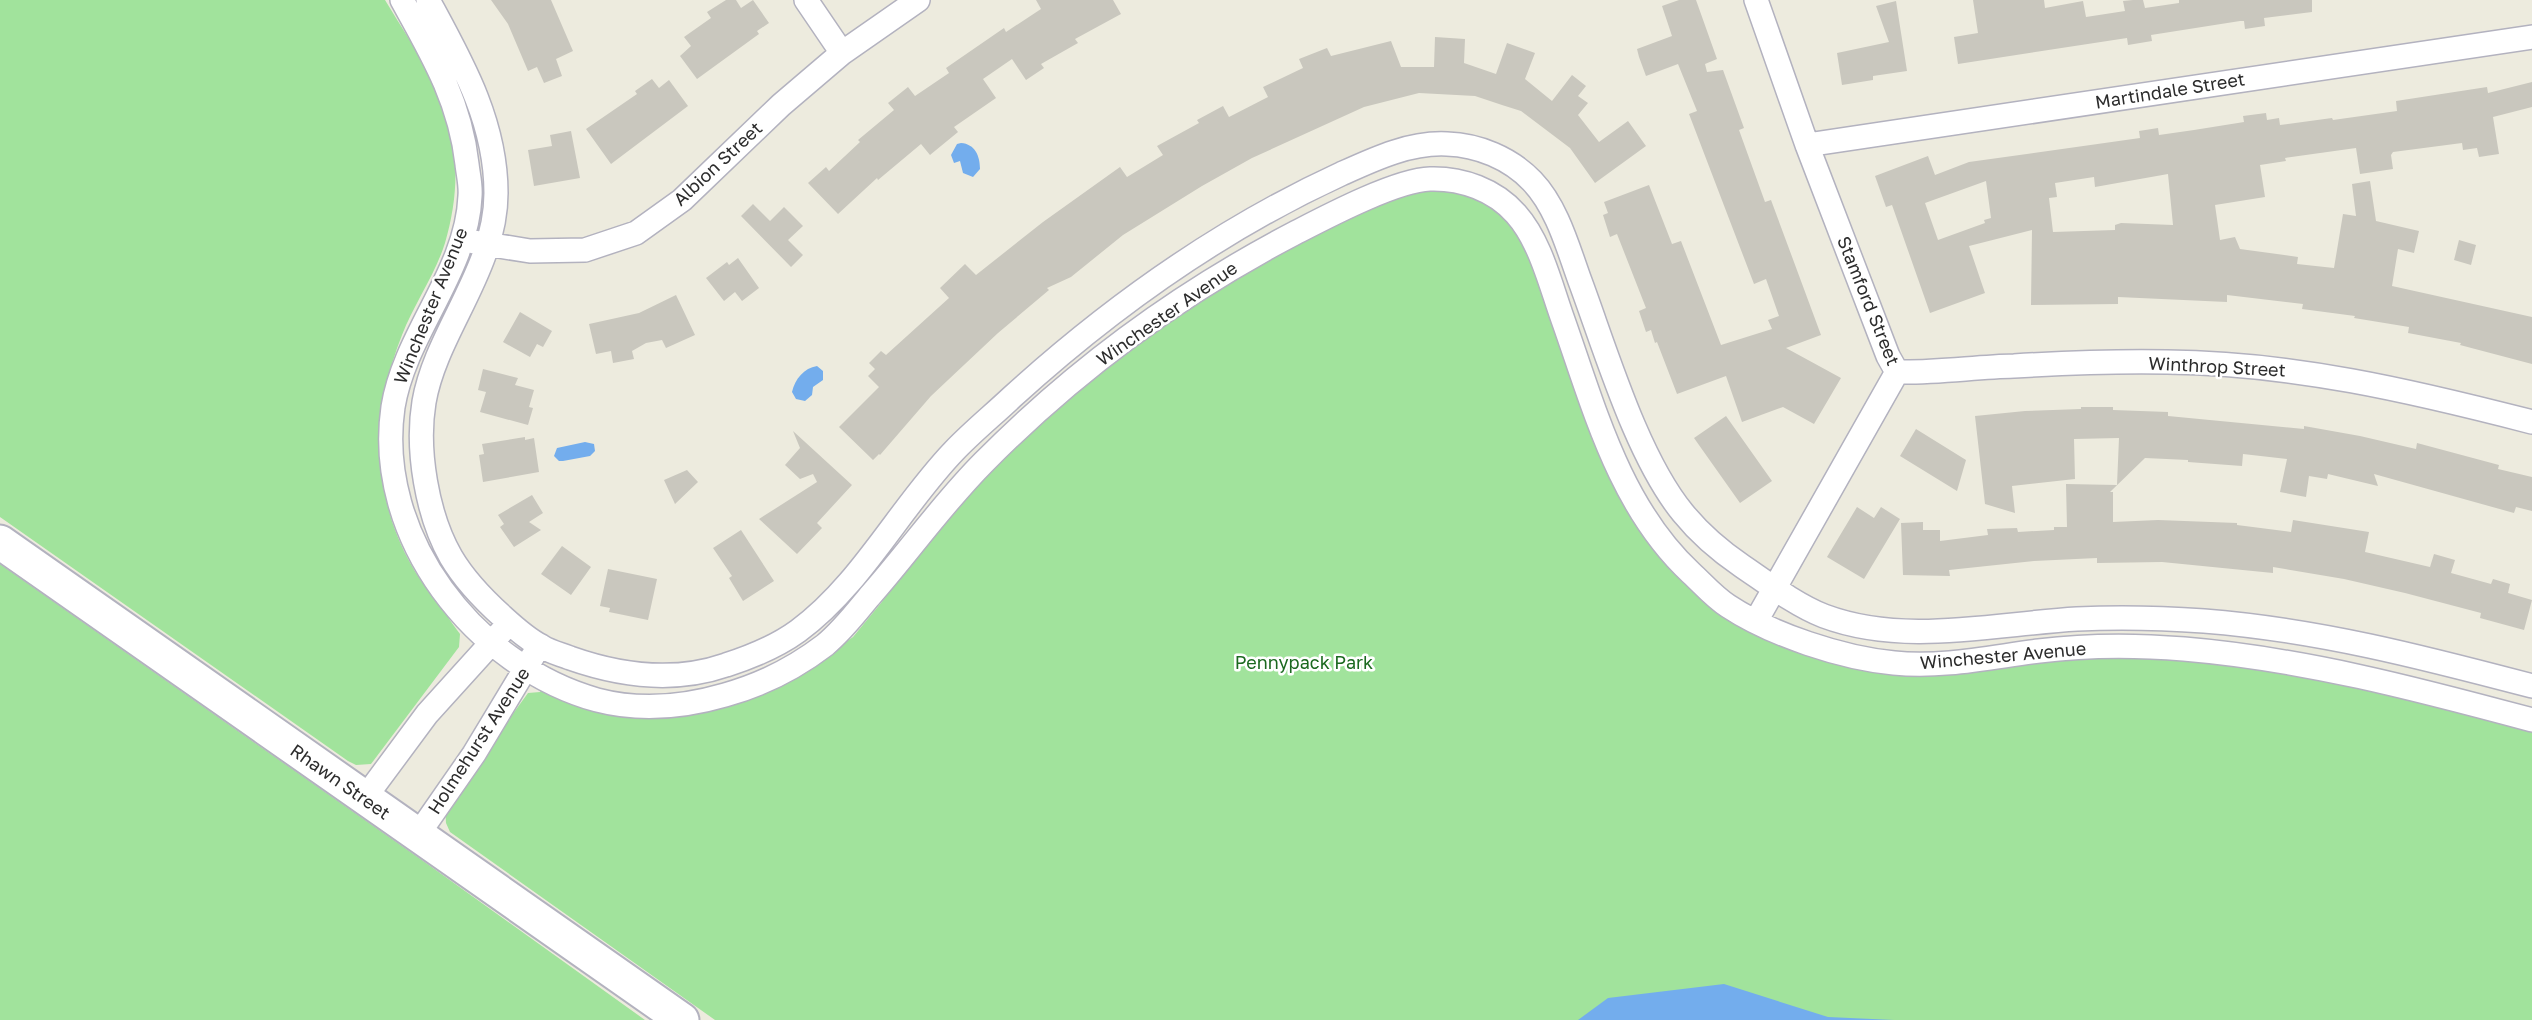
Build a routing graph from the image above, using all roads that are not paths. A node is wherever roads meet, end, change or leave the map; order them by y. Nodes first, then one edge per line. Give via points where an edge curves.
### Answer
1 (402, 0) edge
2 (428, 0) edge
3 (806, 0) edge
4 (918, 0) edge
5 (1756, 0) edge
6 (2532, 37) edge
7 (842, 53) junction
8 (1807, 145) junction
9 (1413, 147) junction
10 (1418, 181) junction
11 (461, 239) junction
12 (488, 245) junction
13 (1897, 372) junction
14 (2532, 422) edge
15 (958, 447) junction
16 (978, 468) junction
17 (0, 542) edge
18 (1775, 587) junction
19 (1756, 621) junction
20 (509, 623) junction
21 (493, 642) junction
22 (540, 646) junction
23 (2428, 659) junction
24 (526, 667) junction
25 (2532, 686) edge
26 (2419, 689) junction
27 (2532, 720) edge
28 (365, 799) junction
29 (417, 836) junction
30 (682, 1020) edge

1 - 11 street, Winchester Avenue via 454,102 464,141 470,197
2 - 12 street, Winchester Avenue via 481,102 497,197
3 - 7 street
4 - 7 street, Albion Street
5 - 8 street, Stamford Street
6 - 8 street, Martindale Street
7 - 12 street, Albion Street via 682,200 636,233 585,250 530,251
8 - 13 street, Stamford Street
9 - 10 street
9 - 15 street, Winchester Avenue via 1378,157 1318,185 1243,223 1185,261 1103,318
9 - 18 street, Winchester Avenue via 1468,146 1494,154 1538,185 1559,225 1622,394 1658,475 1678,508 1711,543
10 - 16 street, Winchester Avenue via 1298,232 1236,264 1166,309 1098,360
10 - 19 street, Winchester Avenue via 1459,182 1489,191 1526,225 1609,449 1636,504 1679,561 1723,603
11 - 12 street, Albion Street
11 - 21 street, Winchester Avenue via 405,368 394,401 391,438 408,532 424,566 471,626
12 - 20 street, Winchester Avenue via 435,366 424,399 421,435 438,530 454,564
13 - 14 street, Winthrop Street via 2167,362 2258,366 2389,387
13 - 18 street, Stamford Street
15 - 16 street
15 - 22 street, Winchester Avenue via 829,603 800,630 766,650 688,675 644,676 605,670
16 - 24 street, Winchester Avenue via 832,640 762,684 685,705 642,706 602,701
17 - 28 main road, Rhawn Street
18 - 19 street, Stamford Street
18 - 23 street, Winchester Avenue via 1819,614 1871,628 1928,631 2137,617 2272,628
19 - 26 street, Winchester Avenue via 1841,655 1899,664 1947,664 2049,650 2178,648 2315,666
20 - 21 street
20 - 22 street, Winchester Avenue
21 - 24 street, Winchester Avenue
21 - 28 street via 427,714
22 - 24 street, Holmehurst Avenue
23 - 25 street, Winchester Avenue
23 - 26 street
24 - 29 street, Holmehurst Avenue
26 - 27 street, Winchester Avenue
28 - 29 main road, Rhawn Street
29 - 30 main road, Rhawn Street

